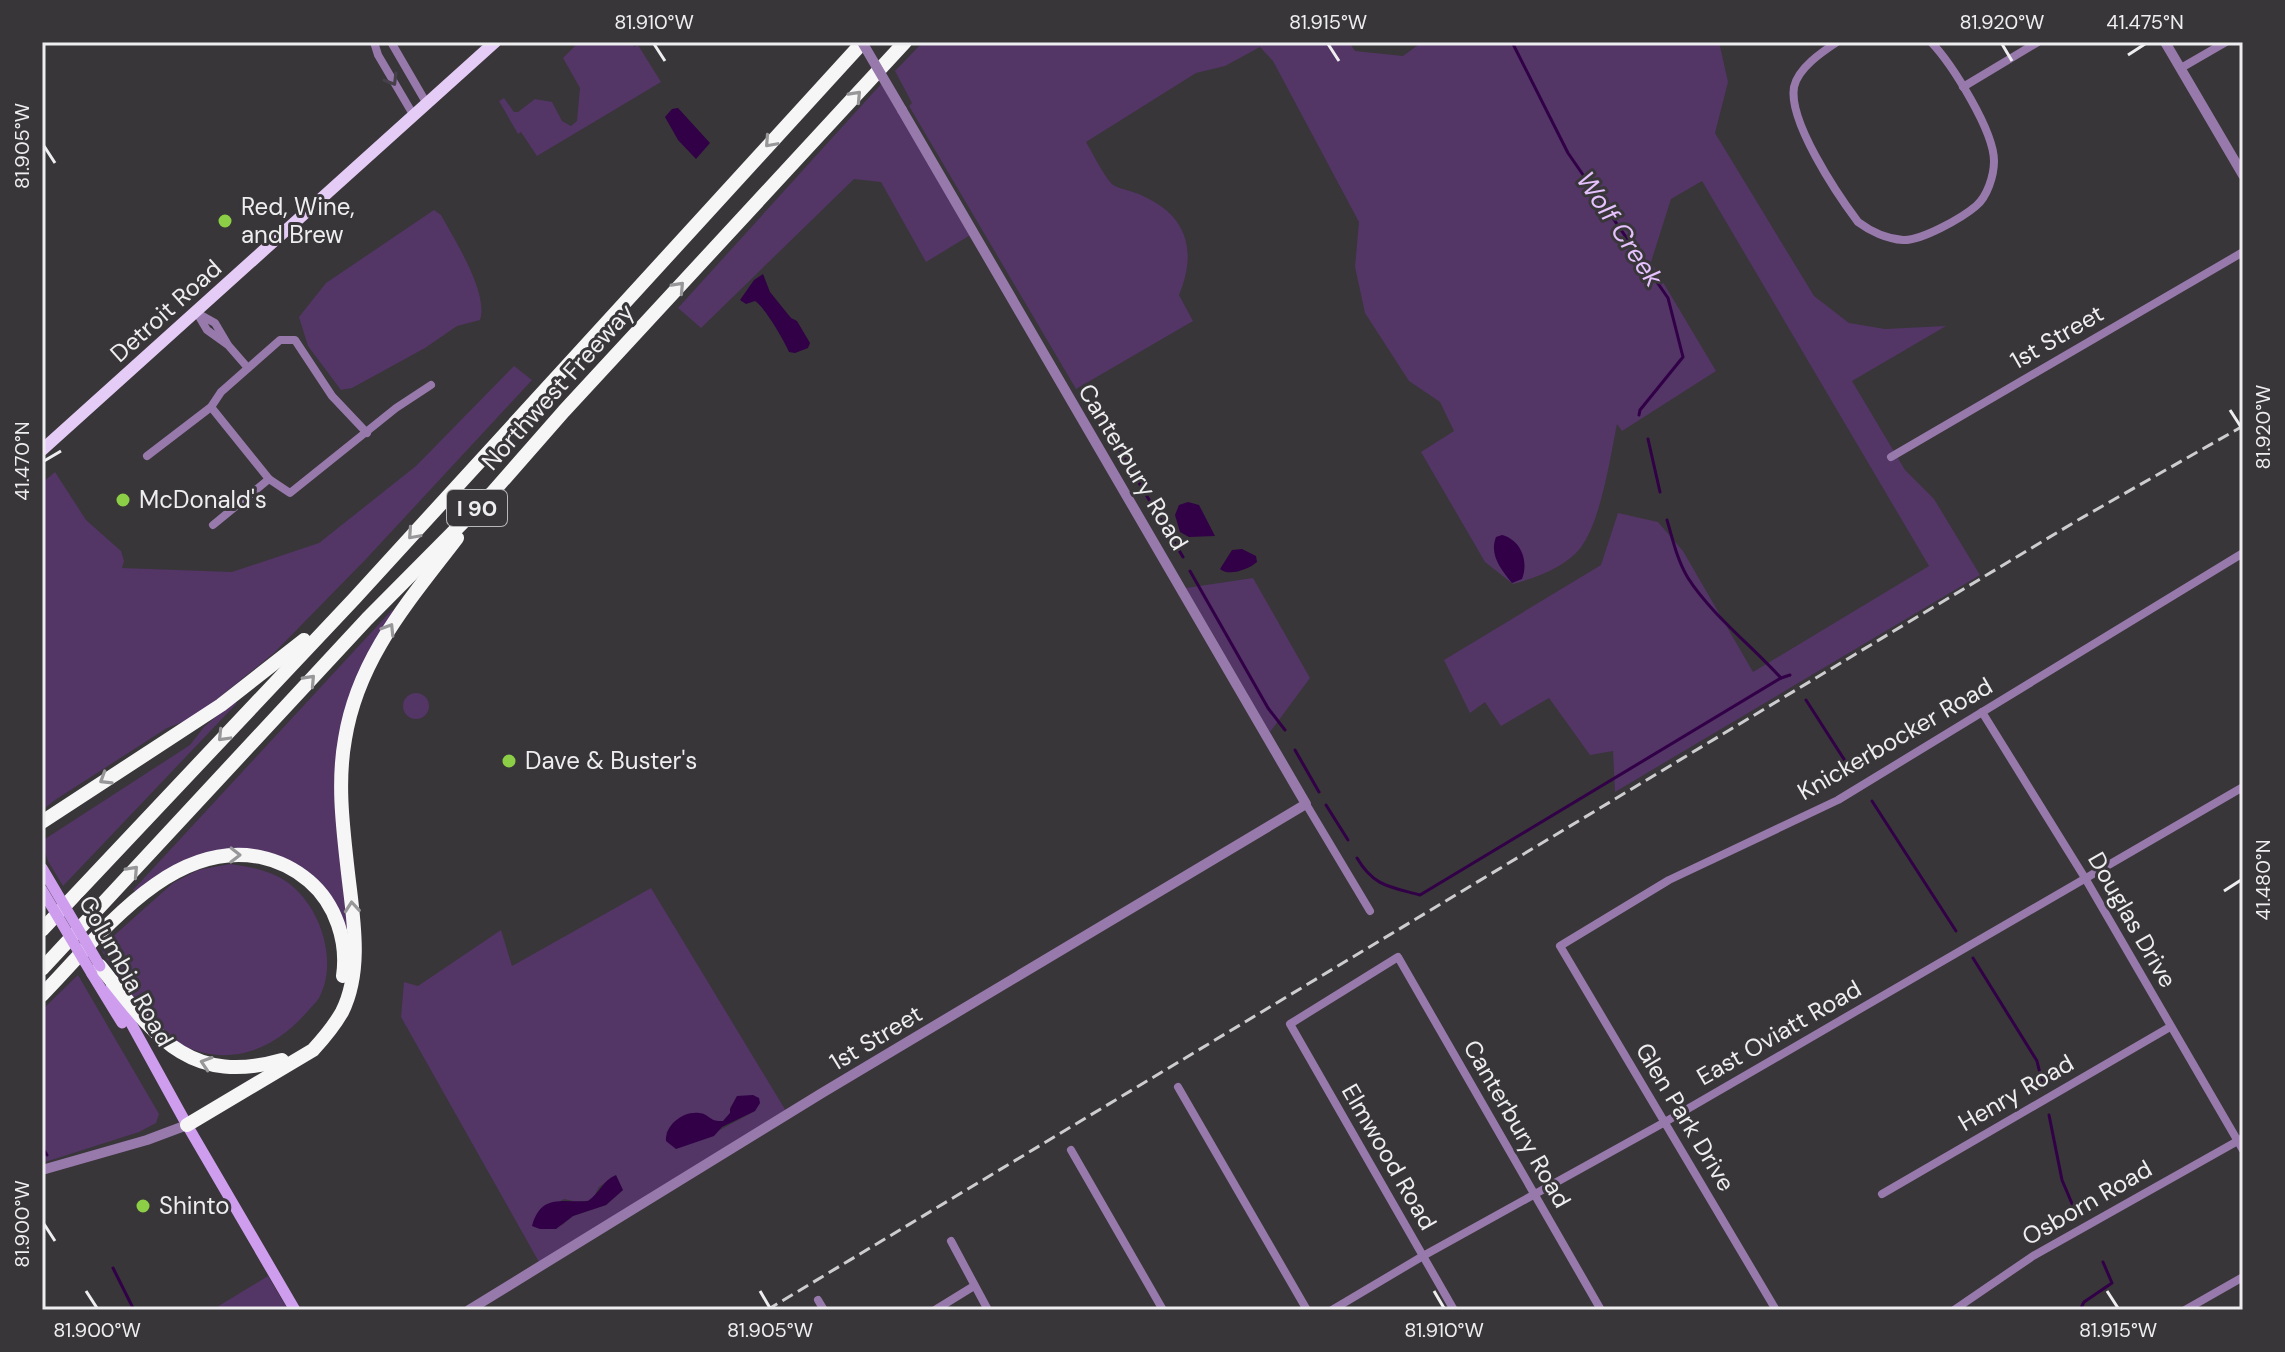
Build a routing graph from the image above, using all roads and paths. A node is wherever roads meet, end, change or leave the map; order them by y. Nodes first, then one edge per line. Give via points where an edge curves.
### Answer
1 (374, 42) edge
2 (391, 42) edge
3 (495, 42) edge
4 (862, 42) edge
5 (905, 42) edge
6 (1837, 42) edge
7 (1931, 42) edge
8 (2038, 42) edge
9 (2165, 42) edge
10 (2226, 42) edge
11 (2181, 68) junction
12 (1963, 87) junction
13 (427, 104) junction
14 (414, 116) junction
15 (2243, 175) edge
16 (2243, 252) edge
17 (197, 313) junction
18 (248, 368) junction
19 (431, 385) dead end
20 (211, 407) junction
21 (367, 433) junction
22 (42, 450) edge
23 (147, 456) dead end
24 (1891, 457) dead end
25 (269, 479) junction
26 (492, 493) junction
27 (213, 525) dead end
28 (2243, 553) edge
29 (354, 599) junction
30 (1982, 712) junction
31 (2243, 787) edge
32 (1306, 804) junction
33 (42, 822) edge
34 (42, 868) edge
35 (2085, 878) junction
36 (42, 890) edge
37 (1370, 911) dead end
38 (42, 930) edge
39 (1560, 946) joint
40 (1398, 957) joint
41 (42, 969) edge
42 (96, 970) junction
43 (42, 995) edge
44 (2170, 1027) junction
45 (282, 1060) junction
46 (1178, 1087) dead end
47 (1665, 1122) junction
48 (187, 1125) junction
49 (2240, 1140) edge
50 (1071, 1150) dead end
51 (2243, 1150) edge
52 (42, 1170) edge
53 (1534, 1193) junction
54 (1882, 1194) dead end
55 (951, 1241) dead end
56 (1423, 1256) junction
57 (2243, 1277) edge
58 (974, 1286) junction
59 (818, 1300) dead end
60 (295, 1310) edge
61 (469, 1310) edge
62 (824, 1310) edge
63 (935, 1310) edge
64 (988, 1310) edge
65 (1163, 1310) edge
66 (1307, 1310) edge
67 (1332, 1310) edge
68 (1454, 1310) edge
69 (1601, 1310) edge
70 (1776, 1310) edge
71 (1954, 1310) edge
72 (2185, 1310) edge

1 -> 14 street
2 - 13 street
3 - 13 main road, Detroit Road
4 -> 29 highway, Northwest Freeway / I 90
4 - 32 street, Canterbury Road, bridge
26 -> 5 highway, Northwest Freeway / I 90
6 - 12 street via 1820,53 1794,87 1799,126 1847,208 1869,231 1904,240 1922,237 1977,205 1991,182 1992,142
7 - 12 street
8 - 12 street
9 - 11 street
10 - 11 street
11 - 15 street
13 - 14 main road, Detroit Road
14 - 17 main road, Detroit Road
16 - 24 street, 1st Street
17 - 18 street via 215,323
17 - 22 main road, Detroit Road
18 - 20 street
18 - 21 street via 280,340 295,340 332,396
19 - 21 street
20 - 23 street
20 - 25 street
21 - 25 street via 290,493
25 - 27 street
41 -> 26 highway, Northwest Freeway / I 90 via 367,619
48 -> 26 highway via 313,1050 343,1010 355,954 340,785 345,737 366,669 389,627
28 - 30 street, Knickerbocker Road
29 -> 33 highway via 221,705
29 -> 38 highway, Northwest Freeway / I 90
30 - 35 street, Douglas Drive
30 - 39 street, Knickerbocker Road via 1838,800 1669,880
31 - 35 street, East Oviatt Road
32 - 37 street, Canterbury Road
32 - 61 street, 1st Street
34 - 42 main road, Columbia Road, bridge
35 - 44 street, Douglas Drive
35 - 47 street, East Oviatt Road
36 - 42 main road, Columbia Road, bridge
39 - 47 street, Glen Park Drive
40 - 53 street, Canterbury Road
40 - 56 street, Elmwood Road via 1290,1024
45 -> 42 highway via 222,1068 187,1056 165,1042
42 - 48 main road, Columbia Road
43 -> 45 highway via 140,896 183,866 229,853 275,860 325,898 343,940 345,964 342,986 321,1029
44 - 49 street, Douglas Drive
44 - 54 street, Henry Road
45 - 48 highway via 209,1103
46 - 66 street
47 - 53 street, East Oviatt Road
47 - 70 street, Glen Park Drive
48 - 52 street
48 - 60 main road, Columbia Road
49 - 51 street, Douglas Drive
49 - 71 street, Osborn Road via 2033,1256
50 - 65 street
53 - 56 street, East Oviatt Road
53 - 69 street, Canterbury Road
55 - 58 street
56 - 67 street, East Oviatt Road
56 - 68 street, Elmwood Road
57 - 72 street
58 - 63 street
58 - 64 street
59 - 62 street

